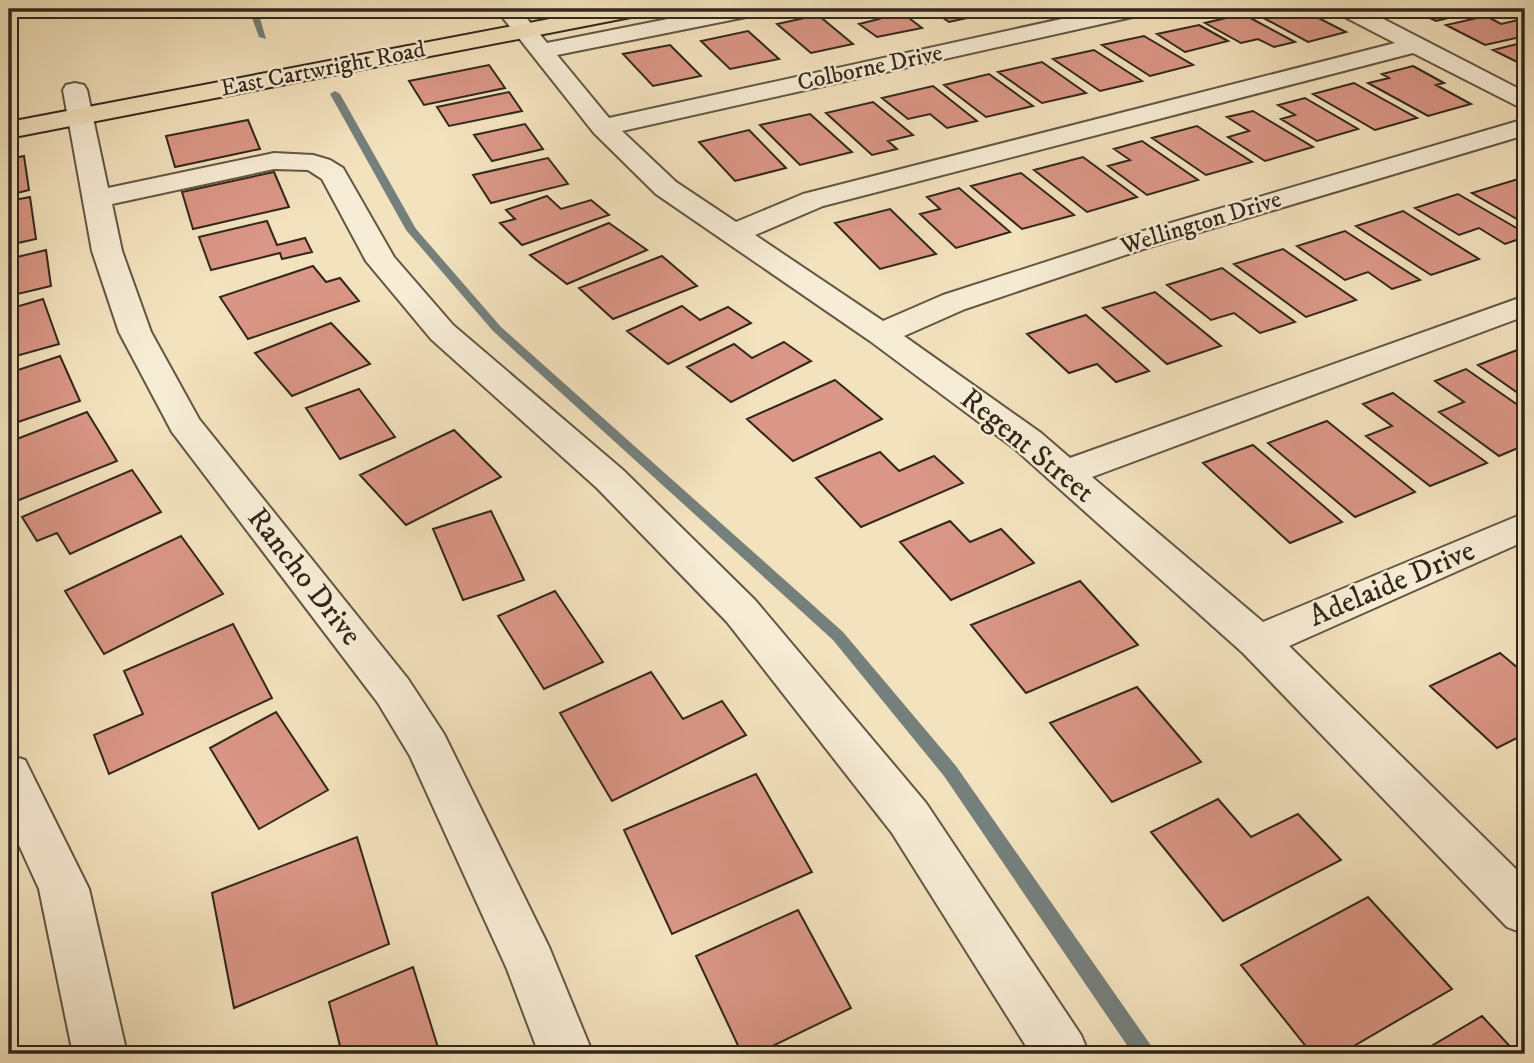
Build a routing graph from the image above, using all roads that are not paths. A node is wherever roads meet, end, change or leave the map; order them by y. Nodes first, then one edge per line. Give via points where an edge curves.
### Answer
1 (636, 9) edge
2 (751, 9) edge
3 (1137, 9) edge
4 (1348, 9) edge
5 (513, 23) edge
6 (1416, 45) junction
7 (76, 97) junction
8 (1525, 102) edge
9 (603, 127) junction
10 (1525, 127) edge
11 (9, 130) edge
12 (96, 199) junction
13 (734, 234) junction
14 (1525, 305) edge
15 (881, 334) junction
16 (1065, 473) junction
17 (1525, 526) edge
18 (1258, 642) junction
19 (9, 774) edge
20 (1525, 911) edge
21 (100, 1054) edge
22 (566, 1054) edge
23 (1062, 1054) edge

1 - 5 main road, East Cartwright Road
2 - 5 street
3 - 9 street, Colborne Drive
4 - 6 street
5 - 7 main road, East Cartwright Road
5 - 9 street, Regent Street
6 - 8 street
6 - 13 street via 813,200
7 - 11 main road, East Cartwright Road
7 - 12 street, Rancho Drive
9 - 13 street, Regent Street via 666,188
10 - 15 street, Wellington Drive via 1133,243 954,302
12 - 22 street, Rancho Drive via 107,251 135,332 184,424 393,691 428,747 531,964
12 - 23 street via 274,161 325,166 381,261 442,332 610,479 741,611 909,818
13 - 15 street, Regent Street
14 - 16 street
15 - 16 street, Regent Street
16 - 18 street, Regent Street
17 - 18 street, Adelaide Drive
18 - 20 street, Regent Street
19 - 21 street via 64,888

